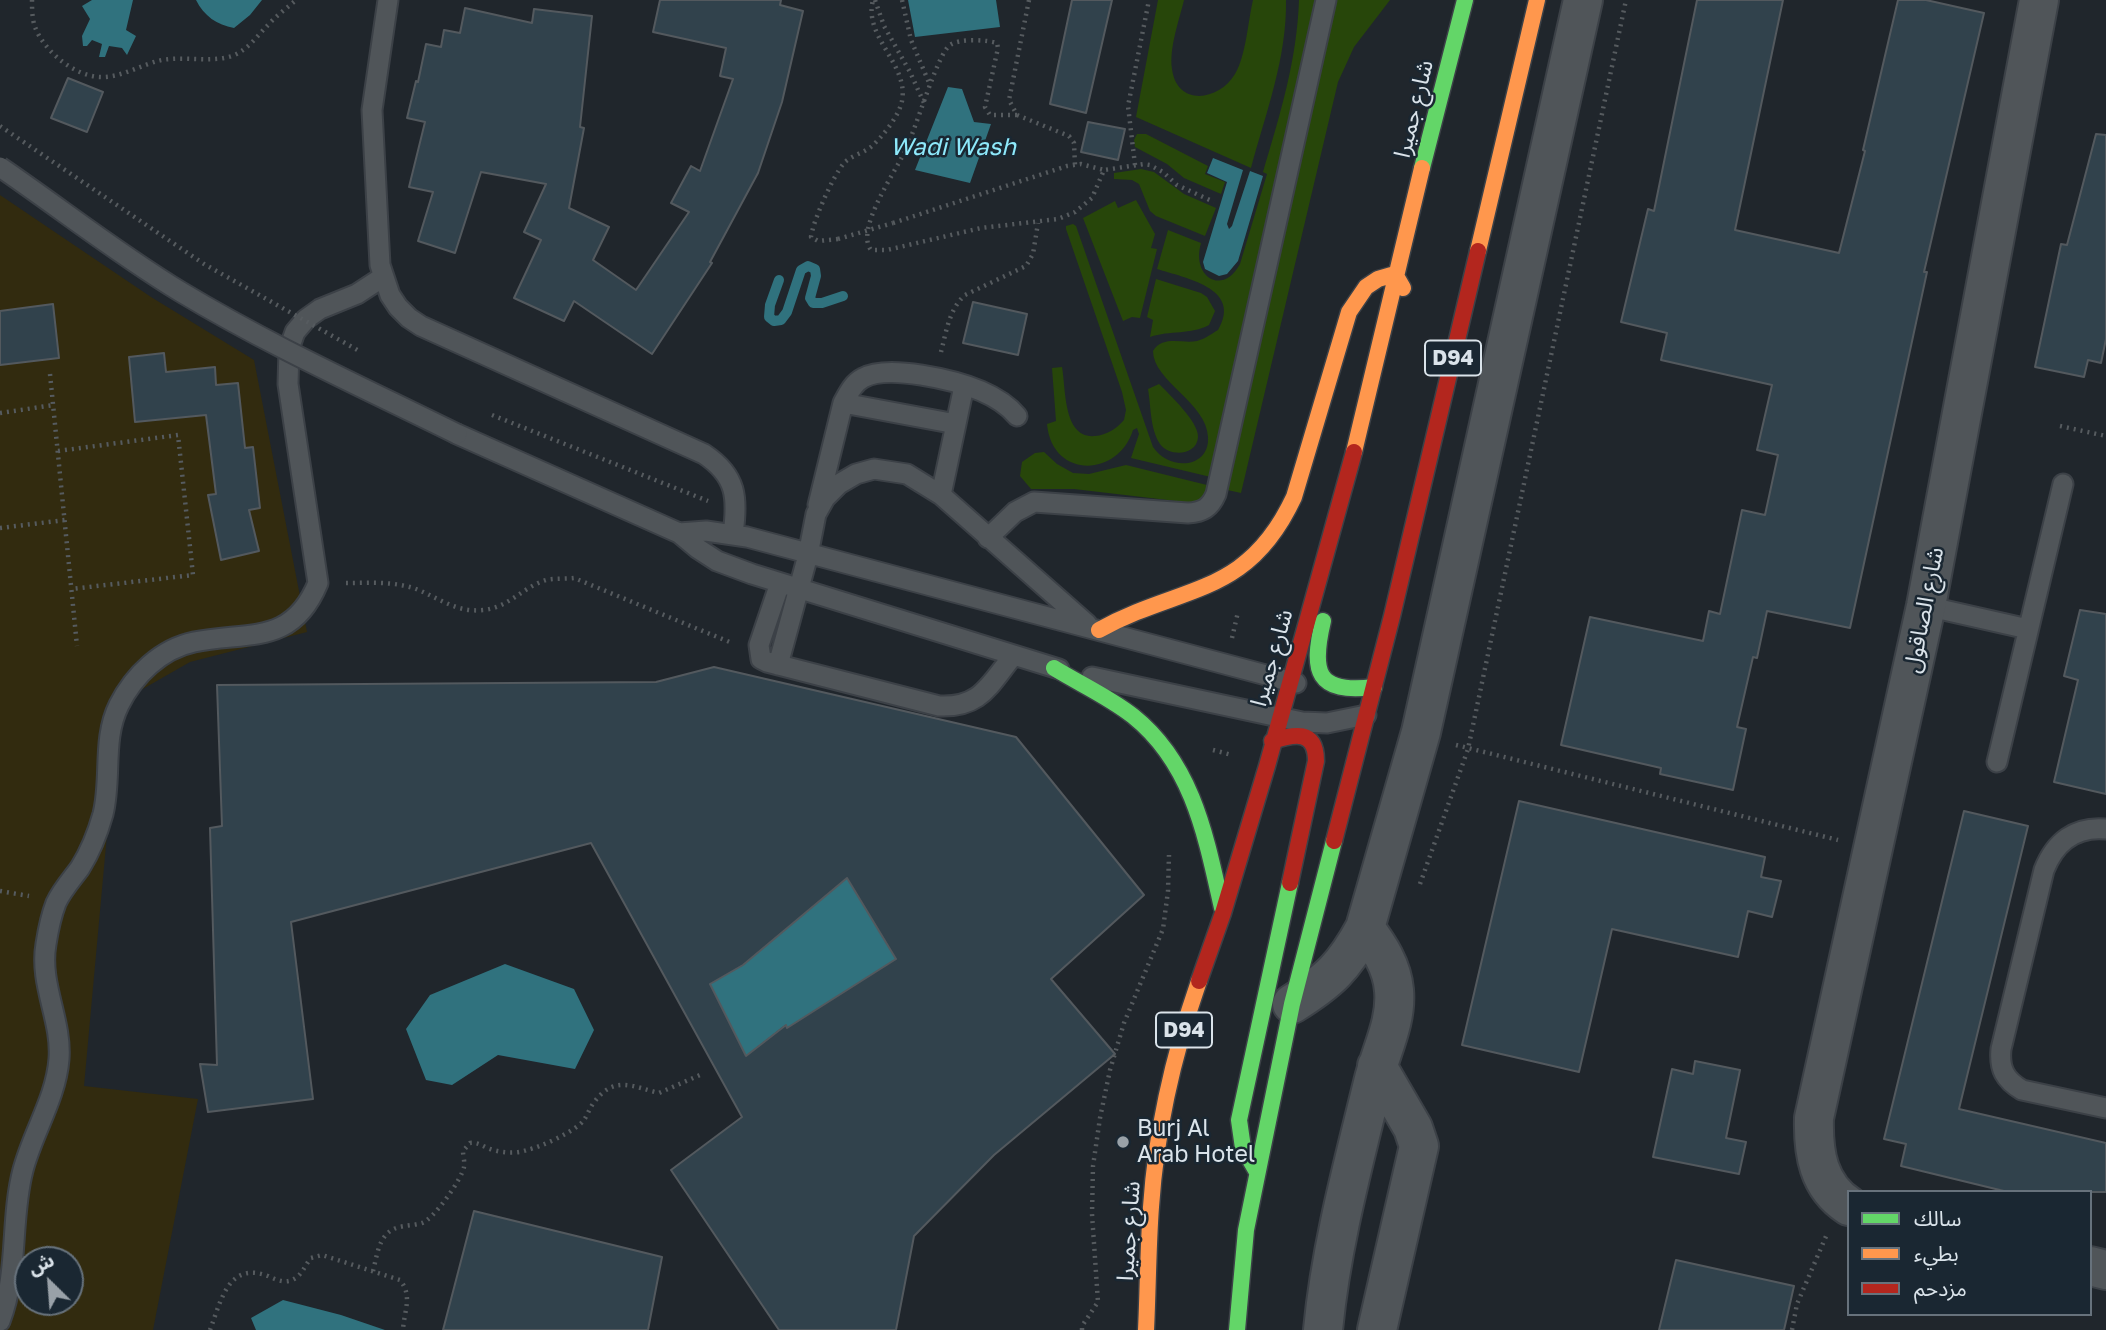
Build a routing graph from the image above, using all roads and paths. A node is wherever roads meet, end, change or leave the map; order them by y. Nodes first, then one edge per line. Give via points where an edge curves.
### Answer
1 (32, 0) edge
2 (296, 0) edge
3 (388, 0) edge
4 (874, 0) edge
5 (902, 0) edge
6 (1028, 0) edge
7 (1149, 0) edge
8 (1326, 0) edge
9 (1465, 0) edge
10 (1537, 0) edge
11 (1583, 0) edge
12 (2039, 0) edge
13 (930, 86) junction
14 (925, 104) junction
15 (1017, 115) junction
16 (0, 126) edge
17 (1075, 165) junction
18 (1135, 165) junction
19 (0, 167) edge
20 (1104, 170) junction
21 (1214, 202) dead end
22 (1038, 222) junction
23 (1395, 274) junction
24 (383, 277) junction
25 (1402, 321) dead end
26 (1396, 345) dead end
27 (363, 353) dead end
28 (50, 374) dead end
29 (934, 379) junction
30 (964, 386) junction
31 (843, 403) junction
32 (54, 405) junction
33 (0, 413) edge
34 (487, 413) dead end
35 (1017, 416) dead end
36 (956, 424) junction
37 (2060, 426) dead end
38 (2106, 436) edge
39 (58, 451) junction
40 (2063, 484) dead end
41 (941, 495) junction
42 (736, 512) junction
43 (816, 514) junction
44 (65, 520) junction
45 (0, 528) edge
46 (679, 533) junction
47 (733, 534) junction
48 (988, 538) junction
49 (808, 555) junction
50 (318, 583) junction
51 (780, 583) junction
52 (71, 589) junction
53 (799, 590) junction
54 (1241, 600) dead end
55 (1926, 606) junction
56 (1095, 629) junction
57 (2028, 629) junction
58 (77, 646) dead end
59 (758, 653) junction
60 (1013, 656) junction
61 (1226, 664) junction
62 (778, 665) junction
63 (1054, 668) junction
64 (1290, 681) junction
65 (1374, 687) junction
66 (1278, 718) junction
67 (1360, 722) junction
68 (1421, 733) junction
69 (1272, 741) junction
70 (1997, 762) dead end
71 (2106, 829) edge
72 (1873, 848) junction
73 (1169, 853) dead end
74 (1223, 913) junction
75 (1365, 928) junction
76 (1292, 1004) junction
77 (1377, 1066) junction
78 (700, 1075) dead end
79 (2106, 1108) edge
80 (1257, 1171) junction
81 (1844, 1203) edge
82 (373, 1271) junction
83 (0, 1321) edge
84 (210, 1330) edge
85 (403, 1330) edge
86 (1082, 1330) edge
87 (1146, 1330) edge
88 (1237, 1330) edge
89 (1323, 1330) edge
90 (1377, 1330) edge
91 (1792, 1330) edge

1 - 2 path via 35,26 63,63 100,77 163,60 232,55 252,44
3 - 24 lane via 372,110
4 - 14 path
4 - 17 path, bridge via 871,18 902,83 902,102 872,146 844,164 811,237 838,239
5 - 13 path via 911,40
6 - 15 path via 1009,100
7 - 18 path via 1128,106
8 - 48 lane via 1212,503 1206,510 1188,513 1034,502 1015,512
9 - 23 main road, شارع جميرا / D94
10 - 65 main road, D94
11 - 68 street
12 - 55 street, شارع الصاقول
13 - 14 path
13 - 15 path via 950,46 995,42 998,48 985,107 990,115
14 - 22 path via 867,226 865,241 871,250 981,228
15 - 17 path via 1069,136
16 - 27 path, bridge via 204,264
17 - 20 path
18 - 20 path
18 - 21 path via 1157,167 1177,185
19 - 46 lane, bridge via 126,257 291,352 457,434
20 - 22 path via 1092,198 1083,206 1058,219
22 - 29 path via 1033,254 1026,266 958,301
23 - 25 main road via 1404,290
23 - 56 main road via 1377,278 1363,289 1343,325 1295,496 1279,530 1259,553 1217,581
23 - 64 main road, شارع جميرا / D94 via 1350,468
24 - 42 lane via 398,307 421,326 704,454 732,482
24 - 50 lane via 306,319 289,349 288,384
26 - 65 main road via 1317,643 1317,667 1326,682 1340,690
28 - 32 path
29 - 30 lane
29 - 31 lane via 873,373 860,379
30 - 35 lane via 995,398
30 - 36 lane
31 - 36 lane
31 - 43 lane
32 - 33 path
32 - 39 path
34 - 42 path
36 - 41 lane
37 - 38 path
39 - 44 path
39 - 52 path via 178,435 193,575
40 - 57 lane
41 - 43 lane via 907,474 874,469 839,484
41 - 48 lane
42 - 47 lane
43 - 49 lane
44 - 45 path
44 - 52 path
46 - 47 lane
46 - 51 lane via 717,561
47 - 49 lane
48 - 56 lane
49 - 53 lane
49 - 56 lane
50 - 59 path via 389,583 416,589 462,610 484,610 505,604 547,580 574,578
50 - 83 lane via 306,607 286,625 256,636 193,642 159,658 142,671 119,706 109,740 103,813 82,864 57,901 45,947 59,1059 55,1083 22,1172 12,1276
51 - 53 lane
51 - 59 lane
52 - 58 path
53 - 60 lane
53 - 62 lane
54 - 61 path
55 - 57 lane
55 - 72 street, شارع الصاقول
56 - 61 lane
57 - 70 lane
59 - 62 lane via 761,659
60 - 62 lane via 981,695 956,707
60 - 63 lane
61 - 64 lane
63 - 66 lane
63 - 74 main road via 1131,715 1169,752 1195,798
64 - 66 main road, شارع جميرا / D94
64 - 67 lane via 1334,702
65 - 67 main road, D94
66 - 67 lane
66 - 69 main road, شارع جميرا / D94
67 - 76 main road, D94
68 - 72 path via 1468,749
68 - 75 street
69 - 74 main road, شارع جميرا / D94
69 - 80 main road via 1306,736 1316,750 1316,761 1239,1120 1245,1157
71 - 79 lane via 2067,837 2049,858 2000,1062 2004,1074 2022,1090
72 - 81 street, شارع الصاقول via 1814,1118 1813,1139 1822,1178
73 - 86 path via 1163,929 1125,1023 1100,1118 1092,1214 1098,1302
74 - 87 main road, شارع جميرا / D94 via 1191,1004 1160,1137
75 - 76 street via 1337,971
75 - 77 street via 1382,951 1394,988 1391,1025
76 - 80 main road, D94
77 - 89 street via 1340,1217
77 - 90 street via 1419,1146
78 - 82 path via 659,1093 633,1084 615,1086 597,1097 578,1126 528,1150 501,1152 470,1143 463,1151 460,1179 433,1218 388,1232
80 - 88 main road, D94 via 1246,1230
81 - 91 path via 1797,1304
82 - 84 path via 322,1255 311,1258 291,1280 258,1273 239,1276 226,1289
82 - 85 path via 405,1286 408,1302

